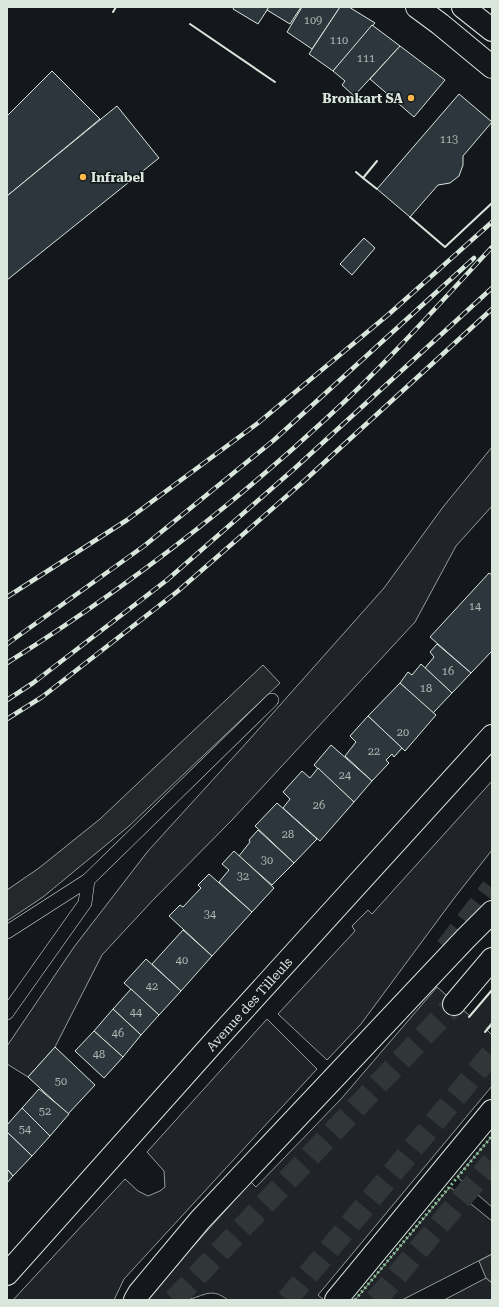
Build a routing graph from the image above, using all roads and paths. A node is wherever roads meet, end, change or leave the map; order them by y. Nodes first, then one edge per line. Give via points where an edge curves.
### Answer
1 (417, 7) edge
2 (463, 7) edge
3 (492, 30) edge
4 (492, 67) edge
5 (272, 700) dead end
6 (492, 736) edge
7 (88, 880) junction
8 (492, 912) edge
9 (7, 932) edge
10 (492, 959) edge
11 (454, 1004) tunnel mouth
12 (7, 1013) edge
13 (492, 1111) edge
14 (7, 1274) edge
15 (135, 1300) edge
16 (336, 1300) edge

1 - 4 main road
2 - 3 main road
5 - 7 lane
6 - 14 main road, Avenue des Tilleuls
7 - 9 lane
7 - 12 lane via 85,902
8 - 15 main road via 200,1220
10 - 11 main road
13 - 16 main road

